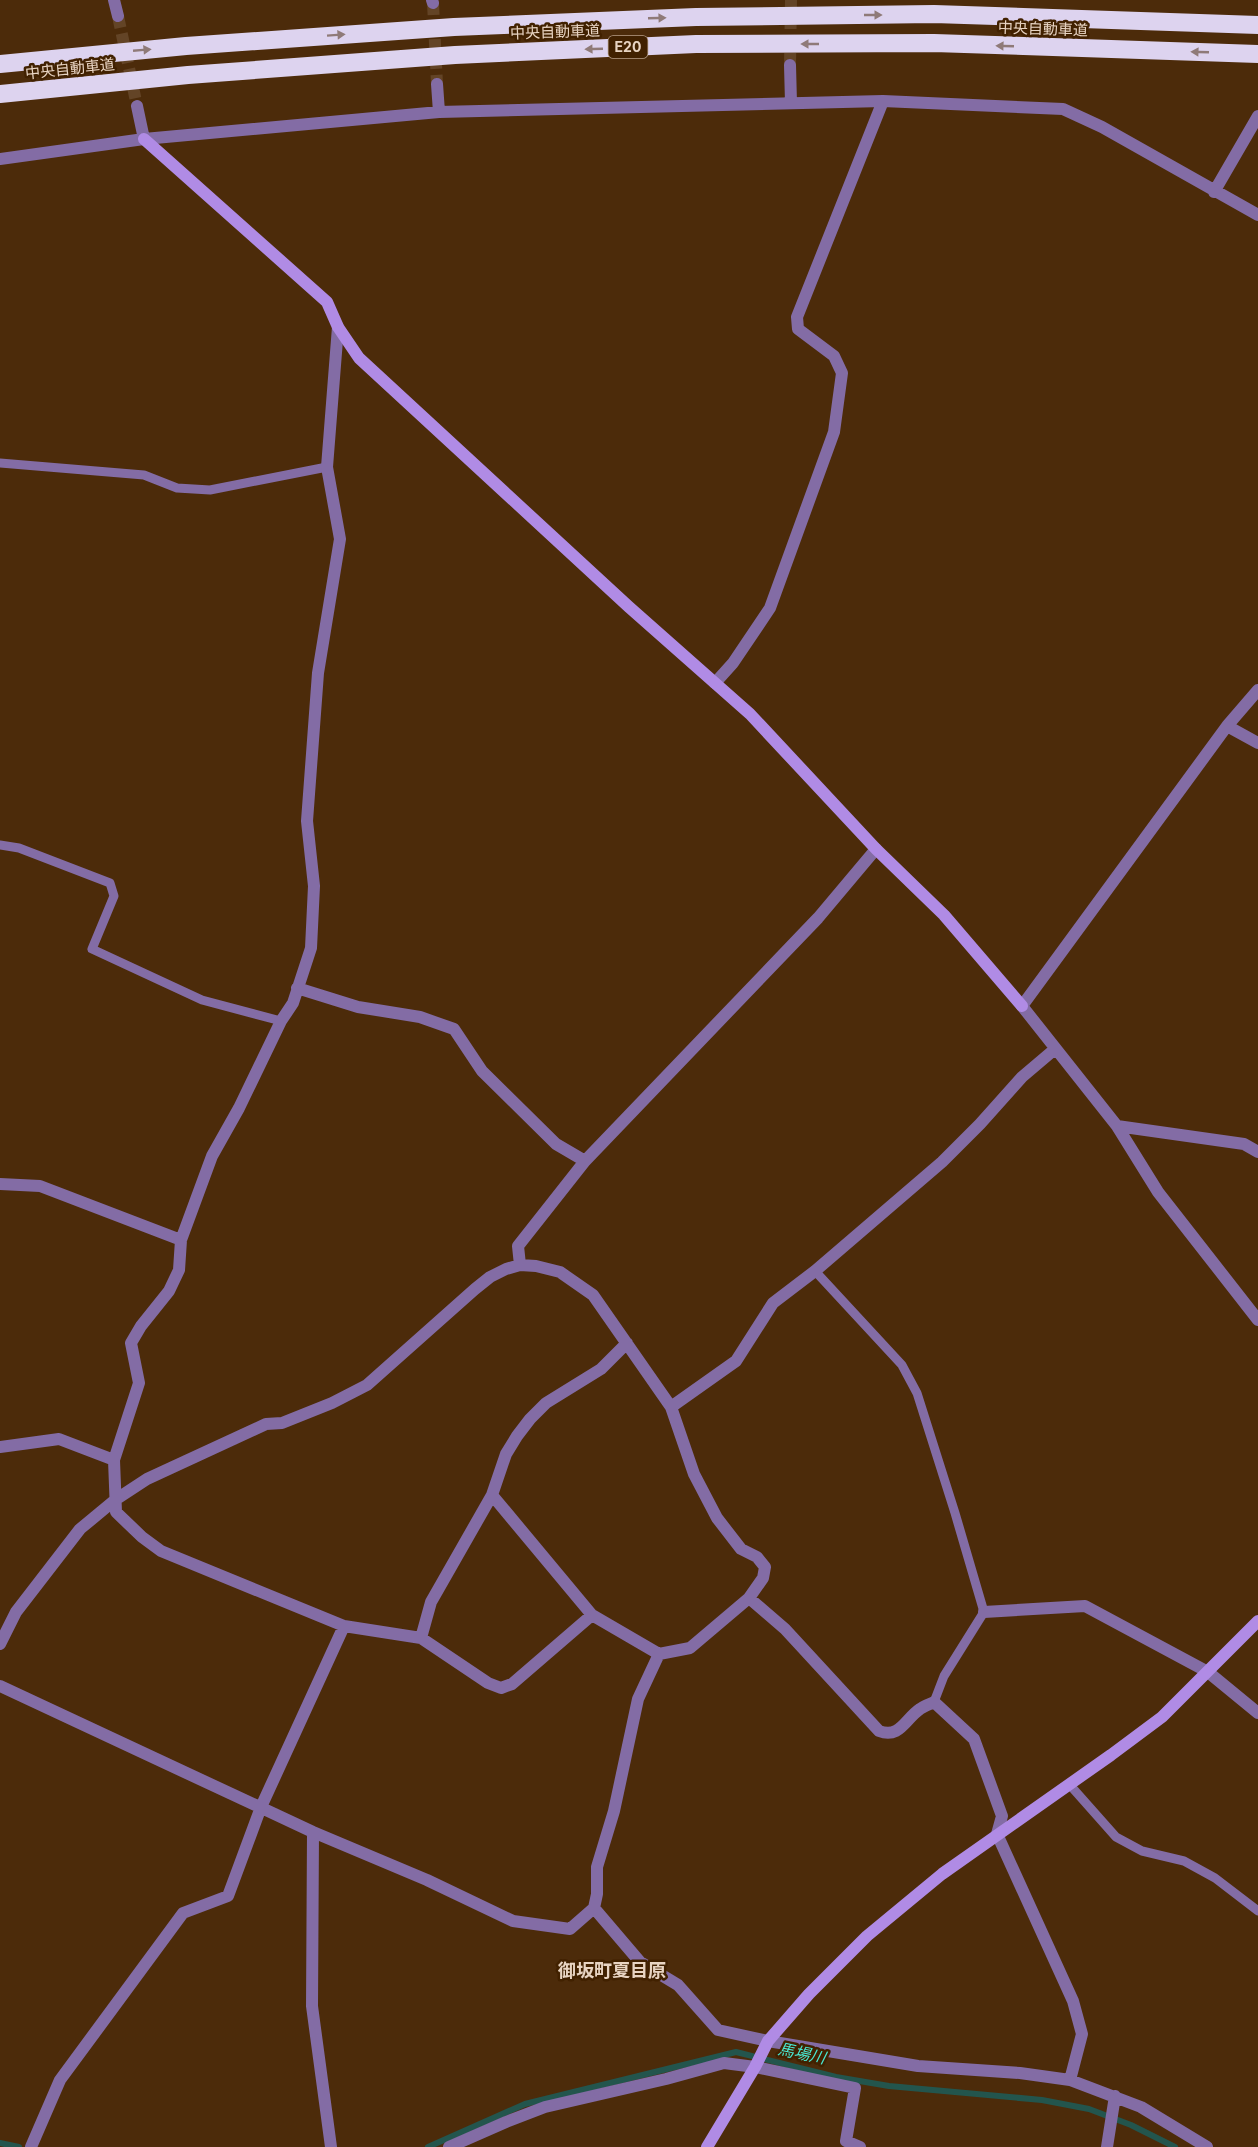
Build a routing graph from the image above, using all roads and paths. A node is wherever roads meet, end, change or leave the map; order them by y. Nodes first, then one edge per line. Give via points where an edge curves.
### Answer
1 (114, 0) edge
2 (118, 16) tunnel mouth
3 (1258, 25) edge
4 (1258, 54) edge
5 (0, 64) edge
6 (790, 66) tunnel mouth
7 (437, 84) tunnel mouth
8 (0, 94) edge
9 (883, 101) junction
10 (790, 103) junction
11 (137, 106) tunnel mouth
12 (439, 112) junction
13 (1258, 116) edge
14 (144, 139) junction
15 (0, 159) edge
16 (1214, 192) junction
17 (1258, 215) edge
18 (338, 327) junction
19 (0, 463) edge
20 (327, 467) junction
21 (715, 683) junction
22 (1258, 690) edge
23 (1227, 726) junction
24 (1258, 743) edge
25 (0, 845) edge
26 (876, 849) junction
27 (297, 988) junction
28 (1022, 1006) junction
29 (280, 1021) junction
30 (1055, 1049) junction
31 (1117, 1126) junction
32 (1258, 1152) edge
33 (585, 1161) junction
34 (0, 1184) edge
35 (181, 1240) junction
36 (520, 1265) junction
37 (815, 1271) junction
38 (1258, 1320) edge
39 (627, 1343) junction
40 (671, 1407) junction
41 (0, 1447) edge
42 (114, 1460) junction
43 (492, 1495) junction
44 (115, 1500) junction
45 (749, 1598) junction
46 (984, 1612) junction
47 (592, 1615) junction
48 (1258, 1621) edge
49 (344, 1626) junction
50 (421, 1638) junction
51 (0, 1644) edge
52 (659, 1653) junction
53 (1208, 1672) junction
54 (0, 1686) edge
55 (934, 1702) junction
56 (1258, 1713) edge
57 (1069, 1784) junction
58 (261, 1807) junction
59 (313, 1832) junction
60 (997, 1834) junction
61 (594, 1908) junction
62 (1258, 1911) edge
63 (767, 2043) junction
64 (755, 2066) junction
65 (1070, 2080) junction
66 (1114, 2099) junction
67 (33, 2143) edge
68 (331, 2147) edge
69 (449, 2147) edge
70 (707, 2147) edge
71 (860, 2147) edge
72 (1107, 2147) edge
73 (1207, 2147) edge

1 - 2 street
5 -> 3 highway, 中央自動車道 / E20 via 442,27 696,16 934,14
4 -> 8 highway, 中央自動車道 / E20 via 934,44 696,44 455,55
6 - 10 street
7 - 12 street
9 - 10 street
9 - 16 street via 1064,109
9 - 21 street via 797,317 798,329 834,356 843,373 834,432 770,608
10 - 12 street
11 - 14 street
12 - 14 street
13 - 16 street
14 - 15 street
14 - 18 street via 327,302
16 - 17 street
18 - 20 street
18 - 21 street via 360,358
19 - 20 lane via 144,475 177,488 210,490
20 - 27 street via 340,538 318,673 307,821 314,886 311,948
21 - 26 street via 750,714
22 - 23 street
23 - 24 street
23 - 28 street
25 - 29 lane via 19,848 110,883 114,896 92,949 202,1000
26 - 28 street via 944,915
26 - 33 street via 818,918
27 - 29 street via 293,1003
27 - 33 street via 358,1007 420,1017 454,1029 482,1071 556,1144
28 - 30 street
29 - 35 street via 212,1156
30 - 31 street
30 - 37 street via 1022,1077 942,1162
31 - 32 street via 1244,1144
31 - 38 street via 1158,1192
33 - 36 street via 518,1246
34 - 35 street via 40,1186
35 - 42 street via 179,1270 169,1291 131,1343 139,1383
36 - 39 street via 560,1272 594,1294
36 - 44 street via 490,1277 368,1385 282,1423 266,1424 147,1479
37 - 40 street via 773,1303 736,1361
37 - 46 lane via 902,1365 917,1393
39 - 40 street
39 - 43 street via 601,1369 546,1403 530,1419 506,1454
40 - 45 street via 694,1474 717,1518 741,1549 757,1557 765,1567 763,1578
41 - 42 street via 59,1438
42 - 44 street
43 - 47 street
43 - 50 street via 431,1602
44 - 49 street via 116,1512 161,1551
44 - 51 street via 80,1529 16,1612
45 - 52 street via 690,1648
45 - 55 street via 784,1629 879,1731 895,1732 920,1708
46 - 53 street via 1085,1606
46 - 55 lane via 944,1676
47 - 50 street via 512,1684 501,1689
47 - 52 street
48 - 53 street
49 - 50 street
49 - 58 street
52 - 61 street via 638,1699 614,1811 597,1867
53 - 56 street
53 - 57 street via 1162,1717
54 - 58 street
55 - 60 street via 974,1739 1002,1816
57 - 60 street
57 - 62 lane via 1116,1837 1143,1851 1184,1861 1215,1878
58 - 59 street
58 - 67 street via 228,1896 183,1913 60,2080
59 - 61 street via 513,1921 570,1929
59 - 68 street via 312,2006
60 - 63 street via 867,1936
60 - 65 street via 1073,2001 1082,2034
61 - 63 street via 640,1962 678,1985 718,2030
63 - 64 street
63 - 65 street via 918,2066
64 - 69 street via 724,2063 545,2107
64 - 70 street
64 - 71 street via 855,2088 846,2141
65 - 66 street
66 - 72 street
66 - 73 street via 1141,2107

